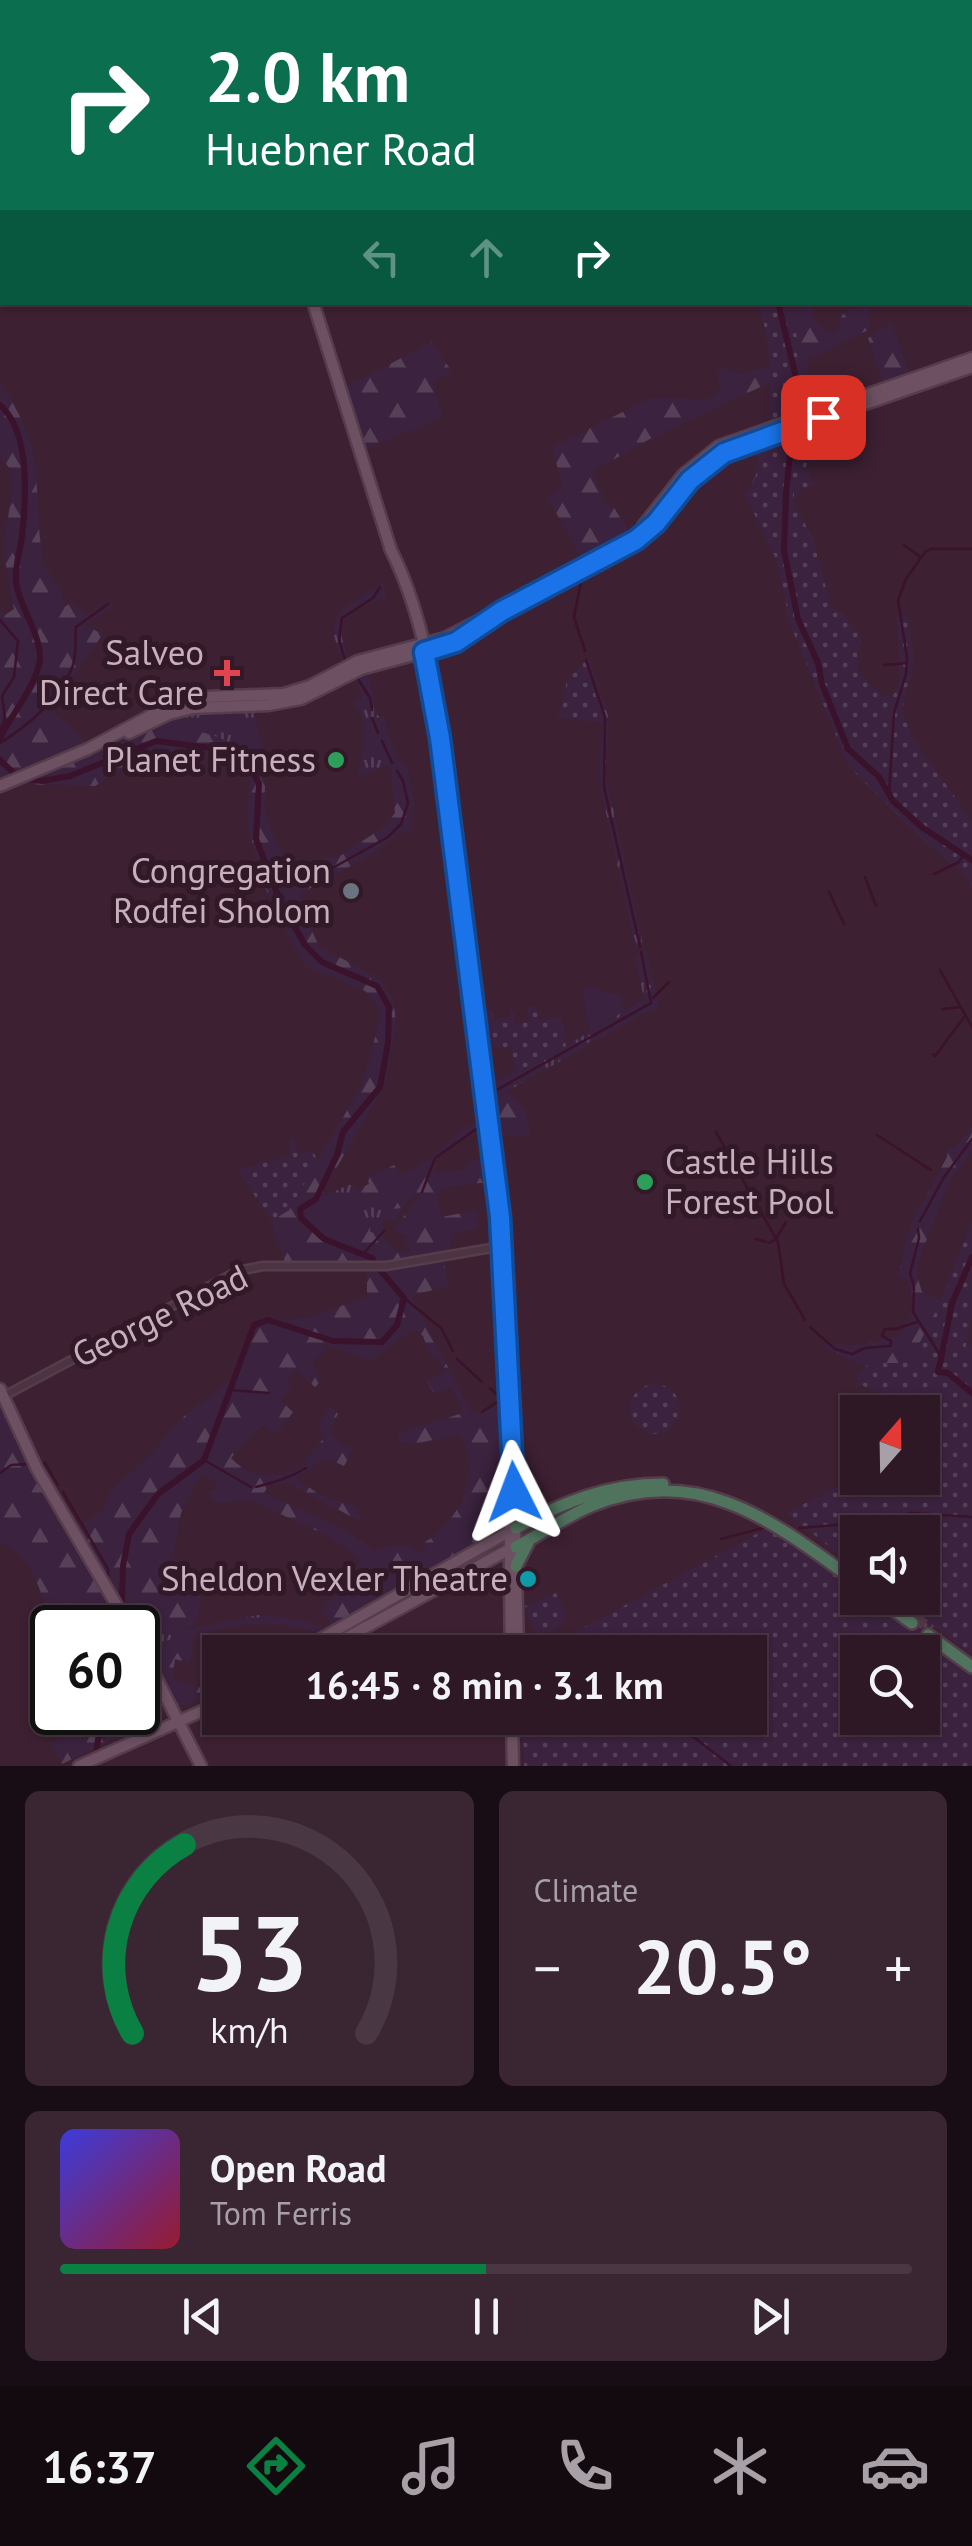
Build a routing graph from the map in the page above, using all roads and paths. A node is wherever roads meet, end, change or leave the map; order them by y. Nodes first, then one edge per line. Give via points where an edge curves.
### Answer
1 (315, 305) edge
2 (972, 358) edge
3 (972, 367) edge
4 (880, 393) junction
5 (420, 649) junction
6 (397, 650) junction
7 (342, 678) junction
8 (328, 681) junction
9 (4, 786) edge
10 (502, 1246) junction
11 (4, 1390) edge
12 (510, 1431) junction
13 (507, 1466) junction
14 (514, 1477) junction
15 (511, 1509) junction
16 (535, 1518) junction
17 (512, 1530) junction
18 (534, 1538) junction
19 (493, 1539) junction
20 (476, 1548) junction
21 (512, 1548) junction
22 (480, 1565) junction
23 (840, 1566) edge
24 (512, 1567) junction
25 (840, 1568) edge
26 (118, 1605) edge
27 (930, 1632) tunnel mouth
28 (327, 1635) edge
29 (351, 1635) edge
30 (514, 1635) edge
31 (972, 1664) edge
32 (160, 1685) edge
33 (202, 1708) edge
34 (193, 1713) junction
35 (177, 1719) junction
36 (160, 1725) edge
37 (135, 1735) edge
38 (138, 1735) edge
39 (516, 1735) edge
40 (129, 1744) junction
41 (109, 1750) junction
42 (201, 1760) edge
43 (81, 1765) edge
44 (516, 1766) edge

1 - 5 main road
2 - 4 main road
3 - 4 main road
4 - 5 main road via 765,432 714,460 625,545 456,642
5 - 6 main road
5 - 7 main road
5 - 10 main road via 440,738
6 - 7 main road
6 - 8 main road via 352,664
7 - 8 main road
8 - 9 main road via 284,703 177,711
10 - 11 street, George Road via 386,1266 238,1271
10 - 12 main road
11 - 26 main road via 51,1494
12 - 13 main road
12 - 14 main road
13 - 14 main road
13 - 15 main road
14 - 15 main road
15 - 16 highway
15 - 17 main road
15 - 19 main road
16 - 17 highway
16 - 18 highway via 527,1531
16 - 23 highway via 603,1490 695,1487 768,1512
17 - 19 main road
17 - 21 main road
18 - 21 highway
18 - 24 highway
18 - 25 highway via 614,1499 697,1494 768,1520
19 - 20 main road
20 - 22 main road via 486,1554
20 - 28 main road
21 - 22 main road
21 - 24 main road
22 - 24 main road
22 - 29 main road
24 - 30 main road
27 - 31 highway
32 - 35 main road
33 - 34 main road
34 - 35 main road
34 - 35 main road
35 - 36 main road
35 - 40 main road
35 - 42 main road
37 - 41 main road
38 - 40 main road
39 - 44 main road
40 - 41 main road
41 - 43 main road

